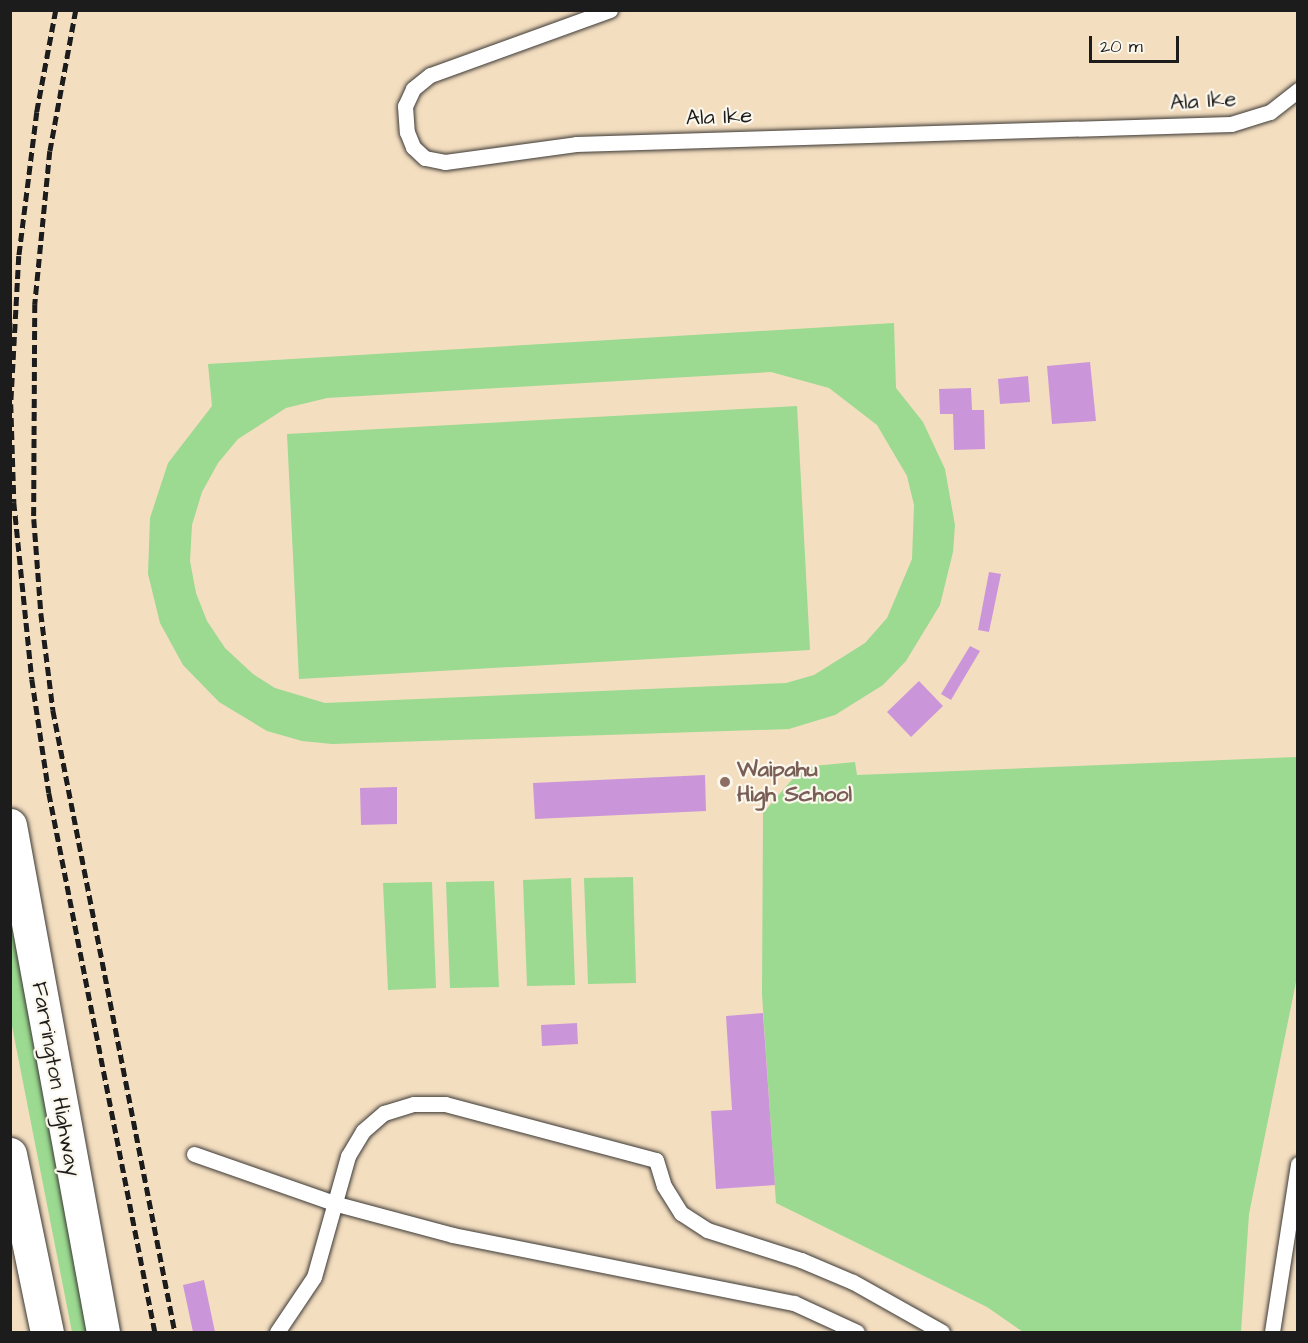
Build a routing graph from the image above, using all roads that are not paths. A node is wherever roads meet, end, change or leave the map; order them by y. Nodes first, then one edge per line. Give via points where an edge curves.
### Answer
1 (610, 10) edge
2 (1298, 90) edge
3 (10, 825) edge
4 (10, 1154) edge
5 (194, 1154) dead end
6 (1298, 1164) edge
7 (337, 1204) junction
8 (47, 1332) edge
9 (103, 1332) edge
10 (277, 1332) edge
11 (857, 1332) edge
12 (942, 1332) edge
13 (1272, 1332) edge

1 - 2 lane, Ala Ike via 430,75 413,89 405,106 406,132 413,147 424,158 445,162 576,144 1232,124 1270,112
3 - 9 main road, Farrington Highway
4 - 8 main road
5 - 7 lane
6 - 13 lane
7 - 10 lane via 314,1277
7 - 11 lane via 453,1235 794,1303
7 - 12 lane via 348,1156 363,1131 384,1113 414,1104 445,1104 656,1160 664,1186 681,1213 707,1230 843,1278

